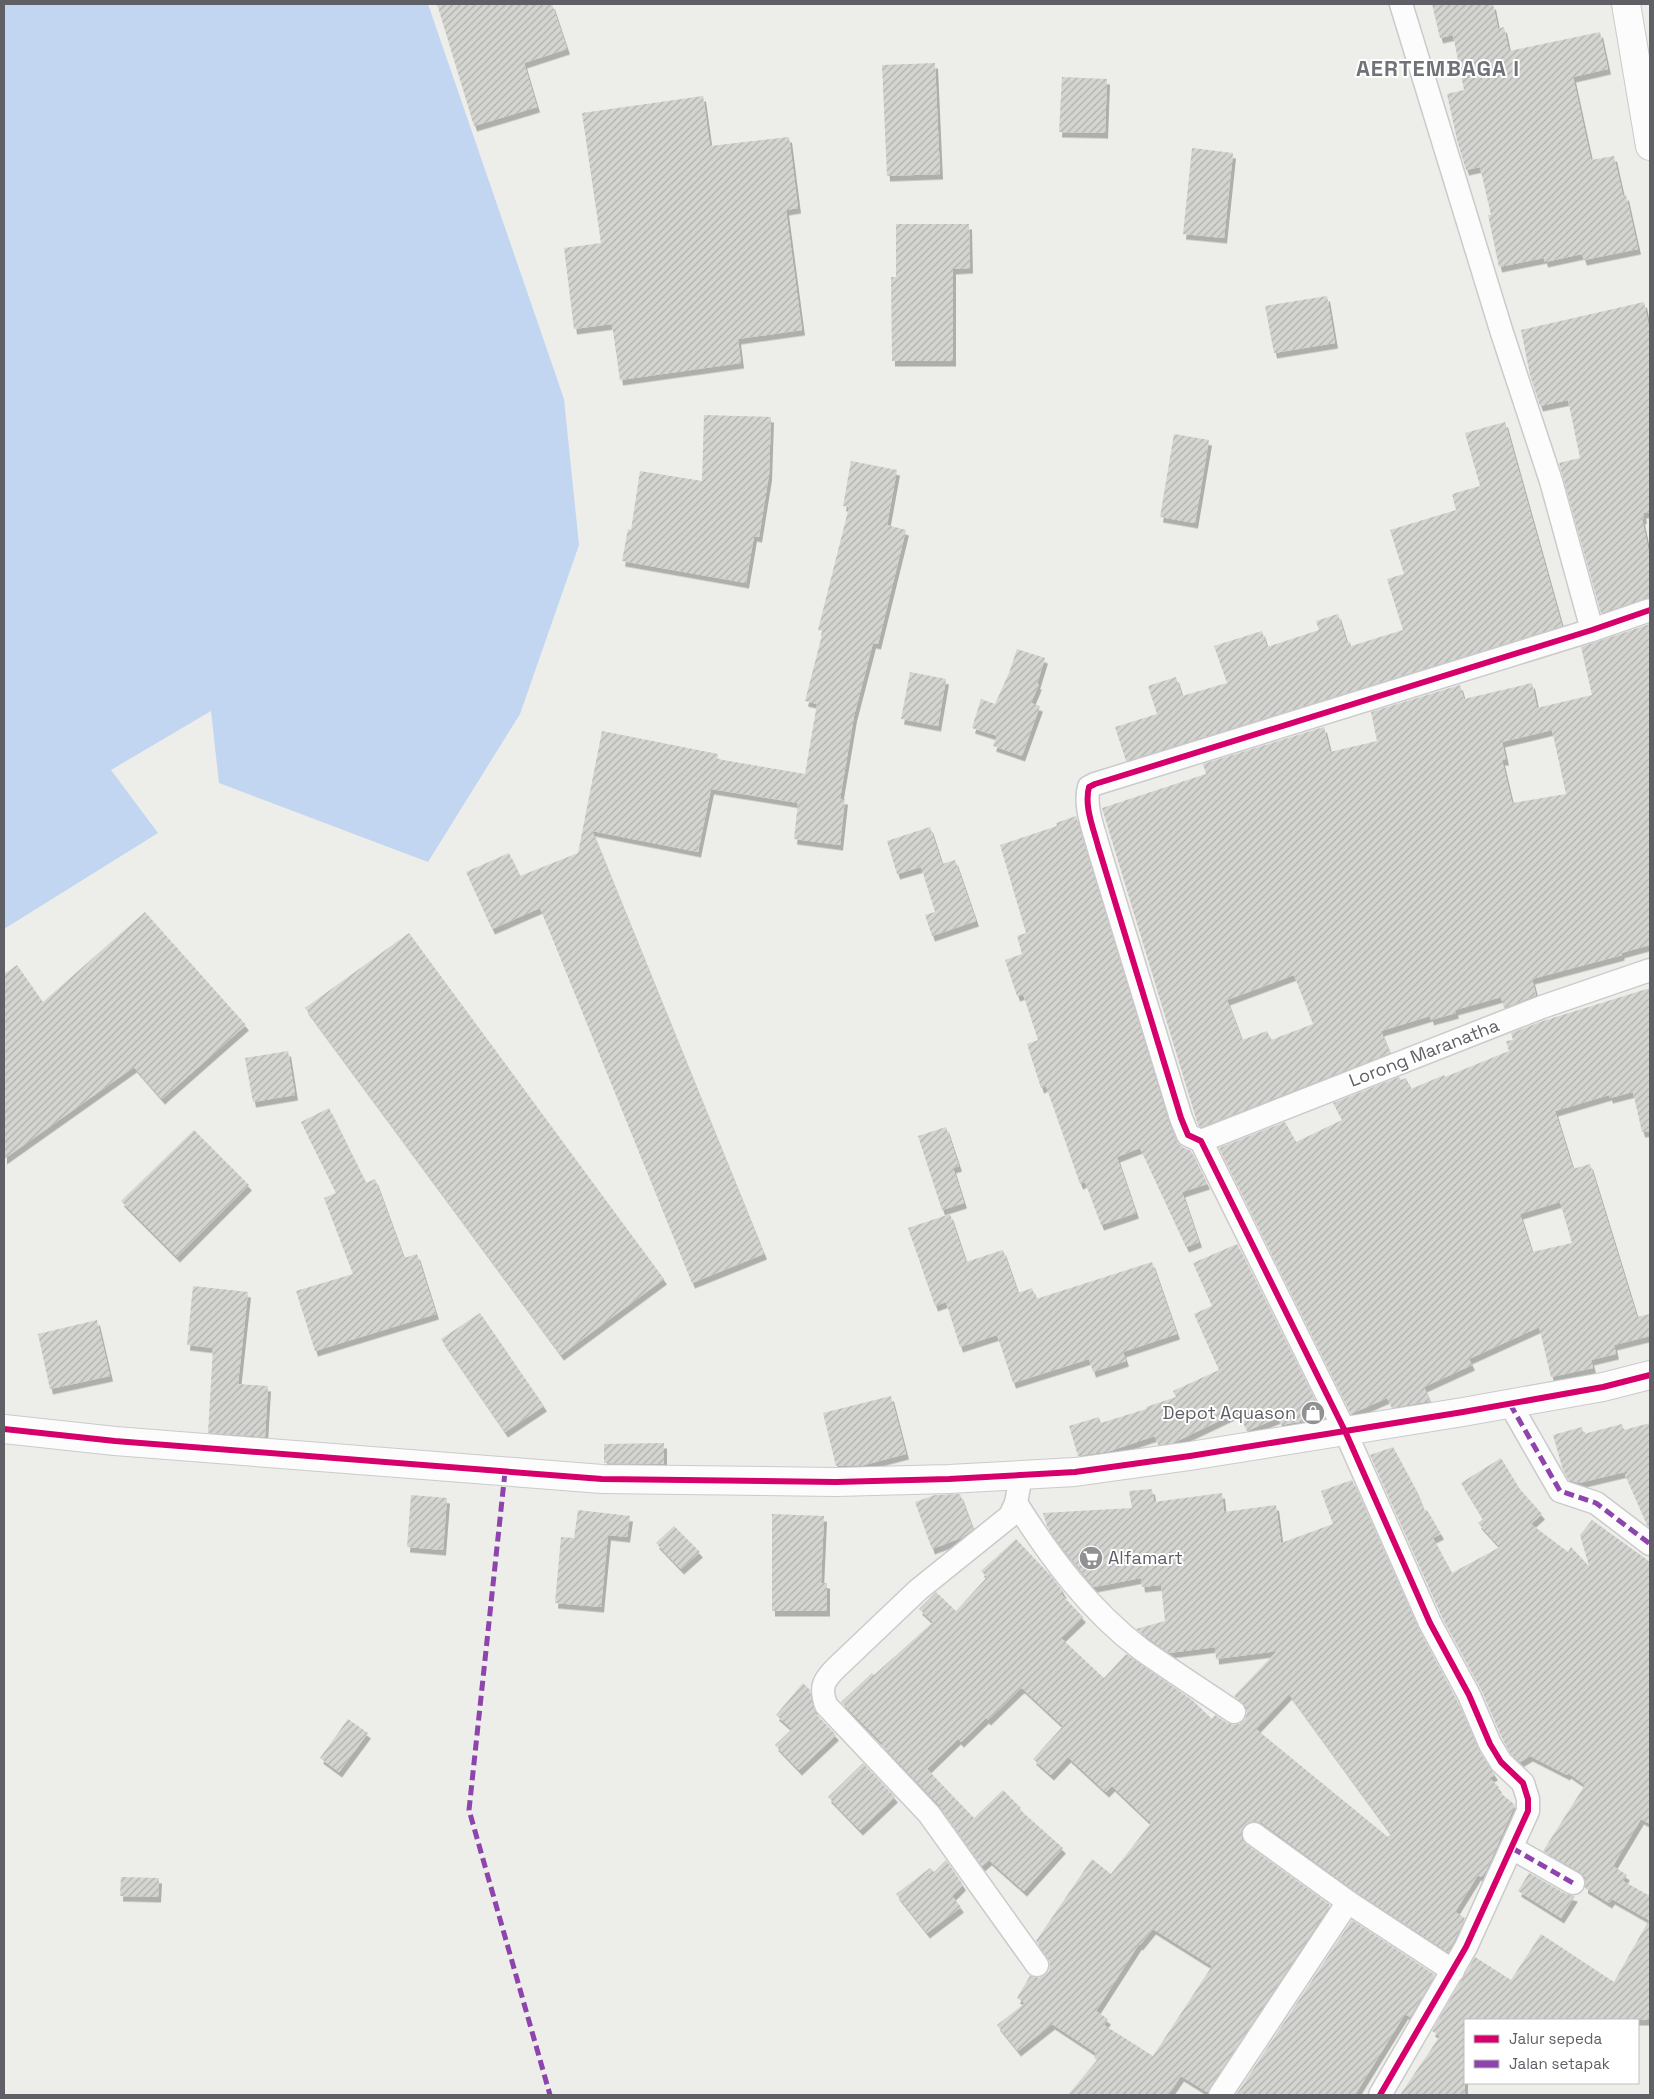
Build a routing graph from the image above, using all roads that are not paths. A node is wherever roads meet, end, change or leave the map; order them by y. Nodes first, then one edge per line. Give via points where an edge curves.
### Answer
1 (1401, 4) edge
2 (1626, 4) edge
3 (1650, 146) edge
4 (1650, 610) edge
5 (1592, 630) junction
6 (1650, 970) edge
7 (1200, 1141) junction
8 (1650, 1375) edge
9 (1510, 1404) junction
10 (4, 1429) edge
11 (1344, 1431) junction
12 (1021, 1475) junction
13 (1016, 1503) junction
14 (1650, 1544) edge
15 (1234, 1712) dead end
16 (1254, 1834) dead end
17 (1512, 1848) junction
18 (1573, 1883) dead end
19 (1348, 1902) junction
20 (1037, 1965) dead end
21 (1453, 1971) junction
22 (1220, 2095) edge
23 (1380, 2095) edge

1 - 5 street via 1550,481
2 - 3 street
4 - 5 street
5 - 7 street via 1089,787 1087,795 1098,846 1178,1108 1188,1135
6 - 7 street, Lorong Maranatha via 1542,1007
7 - 11 street
8 - 9 street via 1603,1388
9 - 11 street
9 - 14 street via 1560,1491 1596,1503
10 - 12 street via 115,1441 602,1479 836,1482
11 - 12 street via 1075,1472
11 - 17 street via 1430,1623 1469,1695 1490,1744 1500,1762 1523,1783 1528,1811
12 - 13 street
13 - 15 street via 1039,1540 1088,1600 1141,1649
13 - 20 street via 1010,1516 918,1590 836,1668 825,1680 823,1688 826,1705 929,1814
16 - 19 street
17 - 18 street
17 - 21 street
19 - 21 street
19 - 22 street
21 - 23 street

